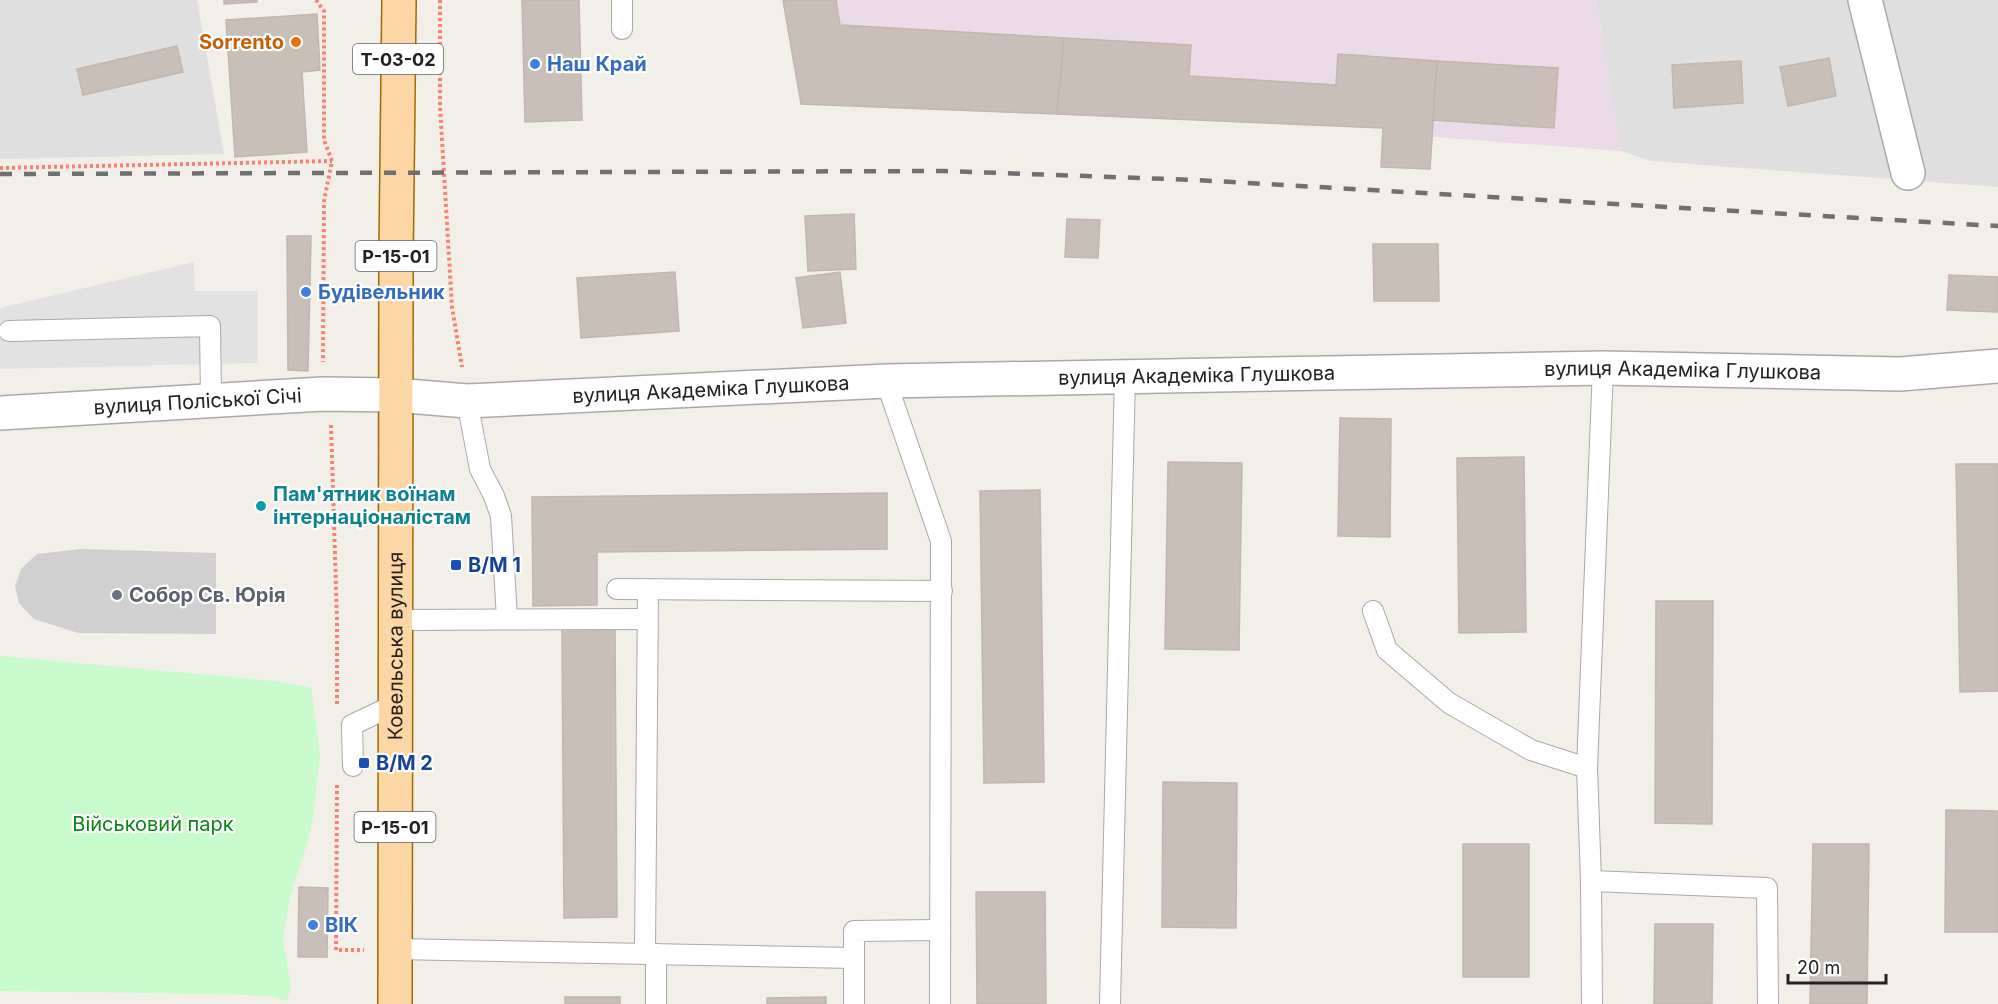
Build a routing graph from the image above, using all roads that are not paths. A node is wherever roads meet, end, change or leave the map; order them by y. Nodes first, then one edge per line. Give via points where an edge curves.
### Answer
1 (399, 0) edge
2 (622, 0) edge
3 (1865, 0) edge
4 (622, 29) dead end
5 (397, 118) joint
6 (1908, 173) dead end
7 (9, 332) dead end
8 (1998, 366) edge
9 (1603, 368) junction
10 (1125, 375) junction
11 (886, 381) junction
12 (395, 395) junction
13 (212, 400) junction
14 (467, 401) junction
15 (0, 413) edge
16 (617, 590) dead end
17 (648, 590) junction
18 (942, 591) junction
19 (1373, 610) dead end
20 (507, 619) junction
21 (647, 619) junction
22 (396, 620) junction
23 (396, 704) junction
24 (1587, 768) junction
25 (345, 770) road end
26 (1591, 881) junction
27 (939, 930) junction
28 (395, 949) junction
29 (651, 954) junction
30 (854, 958) junction
31 (395, 1004) edge
32 (656, 1004) edge
33 (854, 1004) edge
34 (940, 1004) edge
35 (1110, 1004) edge
36 (1592, 1004) edge
37 (1768, 1004) edge

1 - 5 main road, Ковельська вулиця / Т-03-02
2 - 4 lane
3 - 6 street
5 - 12 main road, Ковельська вулиця / Р-15-01
7 - 13 lane via 210,326
8 - 9 street, вулиця Академіка Глушкова via 1900,374
9 - 10 street, вулиця Академіка Глушкова
9 - 24 lane
10 - 11 street, вулиця Академіка Глушкова
10 - 35 lane
11 - 14 street, вулиця Академіка Глушкова
11 - 18 lane via 941,541
12 - 13 street, вулиця Поліської Січі
12 - 14 street, вулиця Академіка Глушкова
12 - 22 main road, Ковельська вулиця / Р-15-01
13 - 15 street, вулиця Поліської Січі
14 - 20 lane via 480,469 501,516
16 - 17 lane
17 - 18 lane
17 - 21 lane
18 - 27 lane
19 - 24 lane via 1387,650 1449,703 1532,750
20 - 21 lane
20 - 22 lane
21 - 29 lane
22 - 23 main road, Ковельська вулиця / Р-15-01
23 - 25 lane via 352,725
23 - 28 main road, Ковельська вулиця / Р-15-01
24 - 26 lane
26 - 36 lane
26 - 37 lane via 1767,888
27 - 30 lane via 854,931
27 - 34 lane
28 - 29 lane
28 - 31 main road, Ковельська вулиця / Р-15-01
29 - 30 lane
29 - 32 lane
30 - 33 lane

